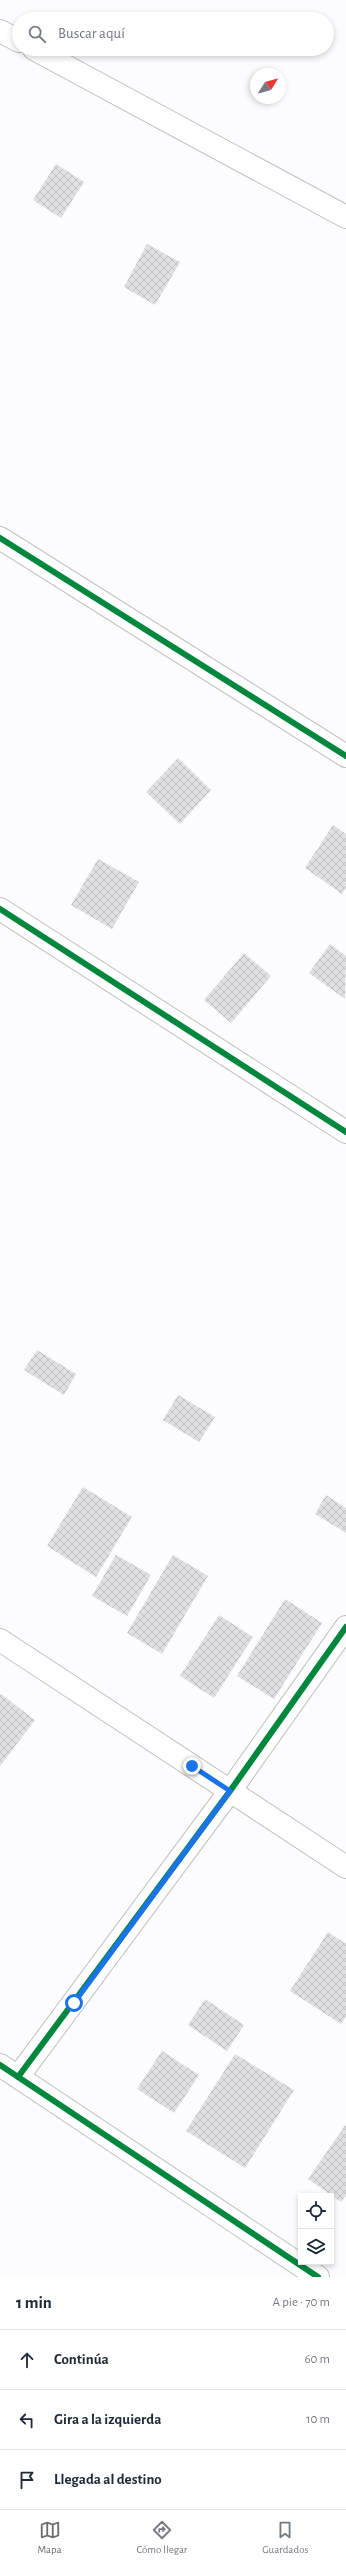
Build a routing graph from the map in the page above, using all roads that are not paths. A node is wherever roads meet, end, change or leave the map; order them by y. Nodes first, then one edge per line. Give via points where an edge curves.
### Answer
1 (0, 31) edge
2 (12, 37) edge
3 (47, 56) edge
4 (346, 217) edge
5 (0, 538) edge
6 (346, 756) edge
7 (0, 908) edge
8 (346, 1132) edge
9 (346, 1627) edge
10 (0, 1640) edge
11 (230, 1791) junction
12 (346, 1867) edge
13 (0, 2065) edge
14 (18, 2077) junction
15 (318, 2277) edge

1 - 2 street
3 - 4 street
5 - 6 street
7 - 8 street
9 - 11 street
10 - 11 street
11 - 12 street
11 - 14 street
13 - 14 street
14 - 15 street

